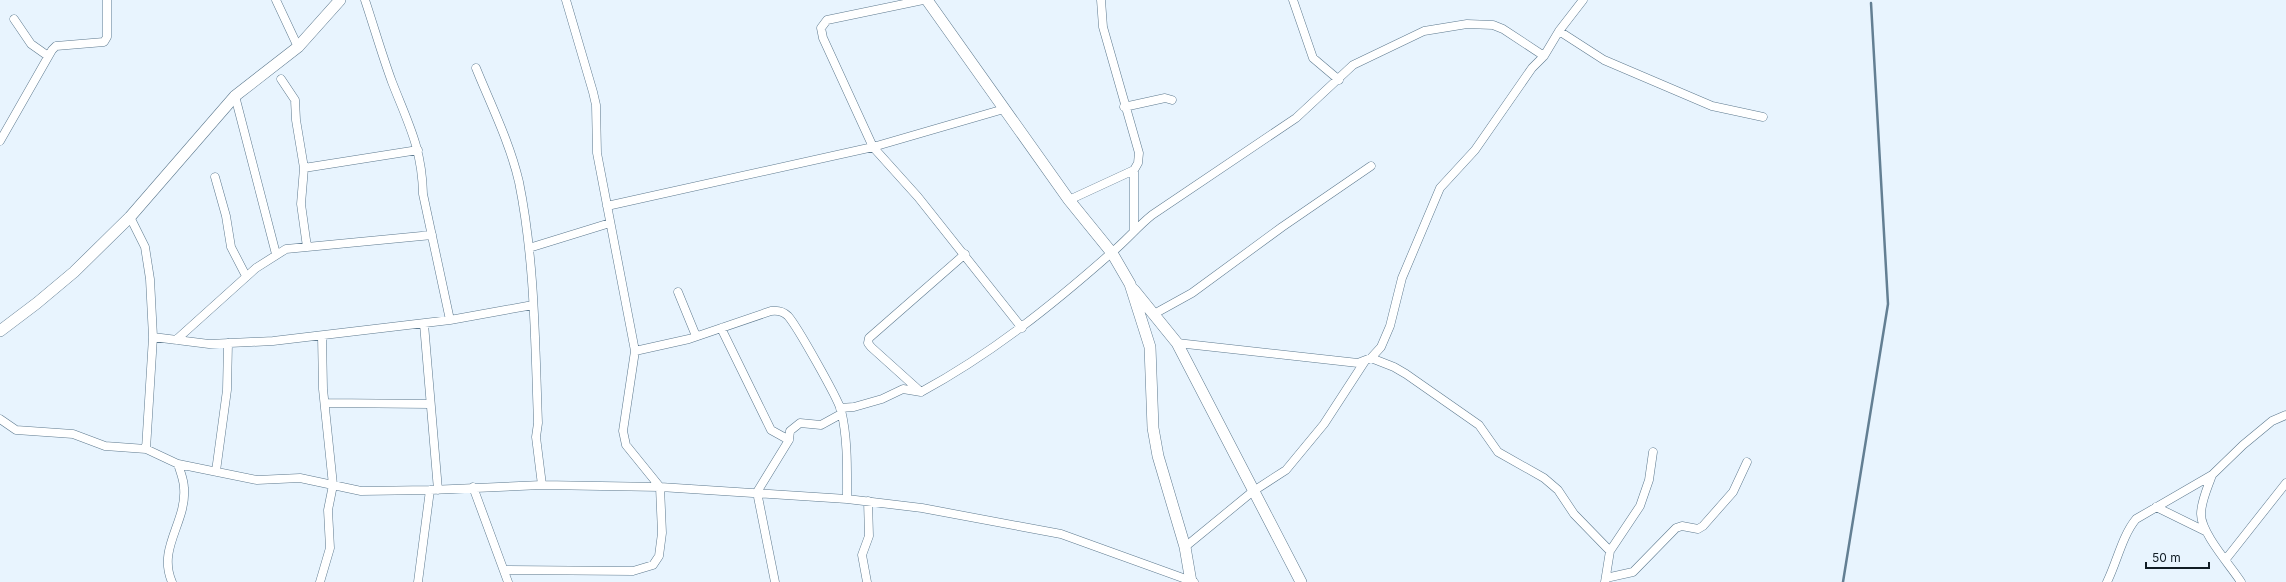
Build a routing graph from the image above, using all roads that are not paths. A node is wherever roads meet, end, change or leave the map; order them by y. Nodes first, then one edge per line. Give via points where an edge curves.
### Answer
1 (107, 0) edge
2 (276, 0) edge
3 (340, 0) edge
4 (365, 0) edge
5 (566, 0) edge
6 (923, 0) edge
7 (927, 0) edge
8 (1101, 0) edge
9 (1293, 0) edge
10 (1583, 0) edge
11 (14, 19) dead end
12 (1559, 31) junction
13 (298, 47) junction
14 (48, 56) junction
15 (1544, 56) junction
16 (476, 68) dead end
17 (281, 79) dead end
18 (1338, 80) junction
19 (235, 96) junction
20 (1172, 100) dead end
21 (1124, 107) junction
22 (1004, 109) junction
23 (1764, 117) dead end
24 (0, 141) edge
25 (873, 147) junction
26 (418, 150) junction
27 (1371, 166) dead end
28 (304, 168) junction
29 (1134, 170) junction
30 (214, 177) dead end
31 (1069, 200) junction
32 (606, 206) junction
33 (130, 217) junction
34 (610, 223) junction
35 (1134, 230) junction
36 (432, 236) junction
37 (307, 247) junction
38 (529, 248) junction
39 (1112, 253) junction
40 (276, 254) junction
41 (965, 254) junction
42 (246, 276) junction
43 (1130, 284) junction
44 (678, 292) dead end
45 (533, 305) junction
46 (1154, 314) junction
47 (450, 320) junction
48 (425, 328) junction
49 (721, 328) junction
50 (1022, 328) junction
51 (0, 332) edge
52 (322, 336) junction
53 (696, 336) junction
54 (152, 338) junction
55 (176, 340) junction
56 (228, 343) junction
57 (1177, 343) junction
58 (635, 351) junction
59 (1368, 360) junction
60 (921, 392) junction
61 (325, 403) junction
62 (430, 404) junction
63 (841, 411) junction
64 (2286, 415) edge
65 (0, 419) edge
66 (789, 440) junction
67 (146, 449) junction
68 (1653, 452) dead end
69 (1747, 462) dead end
70 (178, 464) junction
71 (216, 471) junction
72 (2212, 475) junction
73 (2286, 483) edge
74 (542, 484) junction
75 (333, 485) junction
76 (473, 487) junction
77 (660, 487) junction
78 (434, 490) junction
79 (757, 492) junction
80 (1252, 492) junction
81 (847, 499) junction
82 (868, 501) junction
83 (2156, 507) junction
84 (2205, 531) junction
85 (1185, 547) junction
86 (1610, 551) junction
87 (2226, 559) junction
88 (504, 570) junction
89 (1605, 580) edge
90 (172, 582) edge
91 (320, 582) edge
92 (418, 582) edge
93 (508, 582) edge
94 (775, 582) edge
95 (867, 582) edge
96 (1192, 582) edge
97 (1301, 582) edge
98 (2107, 582) edge
99 (2241, 582) edge

1 - 14 street via 107,36 104,42 56,46
2 - 13 street
3 - 13 street
4 - 26 street
5 - 32 street via 593,92 597,153
6 - 25 street via 827,20 822,28 823,38
7 - 22 street
8 - 21 street via 1103,27
9 - 18 street via 1313,58
10 - 12 street
11 - 14 street via 31,44
12 - 15 street
12 - 23 street via 1604,60 1712,106
13 - 19 street
14 - 24 street
15 - 18 street via 1503,28 1467,24 1424,31 1353,65
15 - 59 street via 1532,68 1475,150 1440,188 1402,278 1384,340 1381,347
16 - 38 street via 504,137 518,181
17 - 28 street via 295,100
18 - 35 street via 1296,118 1182,194
19 - 33 street
19 - 40 street
20 - 21 street via 1165,98
21 - 29 street via 1139,153
22 - 25 street
22 - 31 street
25 - 32 street
25 - 41 street
26 - 28 street
26 - 36 street via 423,194
27 - 46 street via 1282,226 1192,292
28 - 37 street via 301,204
29 - 31 street
29 - 35 street
30 - 42 street via 226,216 231,247
31 - 39 street
32 - 34 street
33 - 51 street via 74,272
33 - 54 street via 145,247 148,262
34 - 38 street
34 - 58 street
35 - 39 street
36 - 37 street
36 - 47 street
37 - 40 street via 286,249
38 - 45 street
39 - 43 street
39 - 50 street
40 - 42 street
41 - 50 street
41 - 60 street via 869,338 868,343 871,347
42 - 55 street
43 - 46 street
43 - 85 street via 1150,347 1153,428 1158,456
44 - 53 street
45 - 47 street
45 - 74 street via 538,424 536,437
46 - 57 street
47 - 48 street via 434,323
48 - 52 street
48 - 62 street
49 - 53 street
49 - 63 street via 771,311 778,310 783,313 804,343
49 - 66 street via 771,430
50 - 60 street
52 - 56 street
52 - 61 street
53 - 58 street
54 - 55 street
54 - 67 street
55 - 56 street via 209,344
56 - 71 street via 227,390
57 - 59 street via 1358,363
57 - 80 street
58 - 77 street via 623,431 626,444
59 - 80 street via 1324,424 1286,470
59 - 86 street via 1406,374 1479,425 1498,452 1544,478 1558,490 1574,514
60 - 63 street via 903,389
61 - 62 street
61 - 75 street
62 - 78 street
63 - 66 street via 821,425 800,422 790,431
63 - 81 street via 848,457
64 - 72 street via 2266,425
65 - 67 street via 16,430 72,434 105,446
66 - 79 street
67 - 70 street
68 - 86 street via 1649,480 1640,506
69 - 89 street via 1733,492 1703,526 1698,529 1682,526 1676,528 1634,572
70 - 71 street
70 - 90 street via 184,488 181,512 167,555 168,572
71 - 75 street via 257,480 300,478
72 - 83 street
72 - 84 street via 2201,514
73 - 87 street
74 - 76 street
74 - 77 street
75 - 78 street via 361,491
75 - 91 street via 328,510 330,548
76 - 78 street
76 - 88 street
77 - 79 street
77 - 88 street via 662,534 659,556 653,565 633,571
78 - 92 street
79 - 81 street
79 - 94 street
80 - 85 street
80 - 97 street
81 - 82 street
82 - 95 street via 869,536 862,555
82 - 96 street via 922,508 1061,534
83 - 84 street
83 - 98 street via 2136,519 2130,526
84 - 87 street
85 - 96 street
86 - 89 street
87 - 99 street
88 - 93 street

